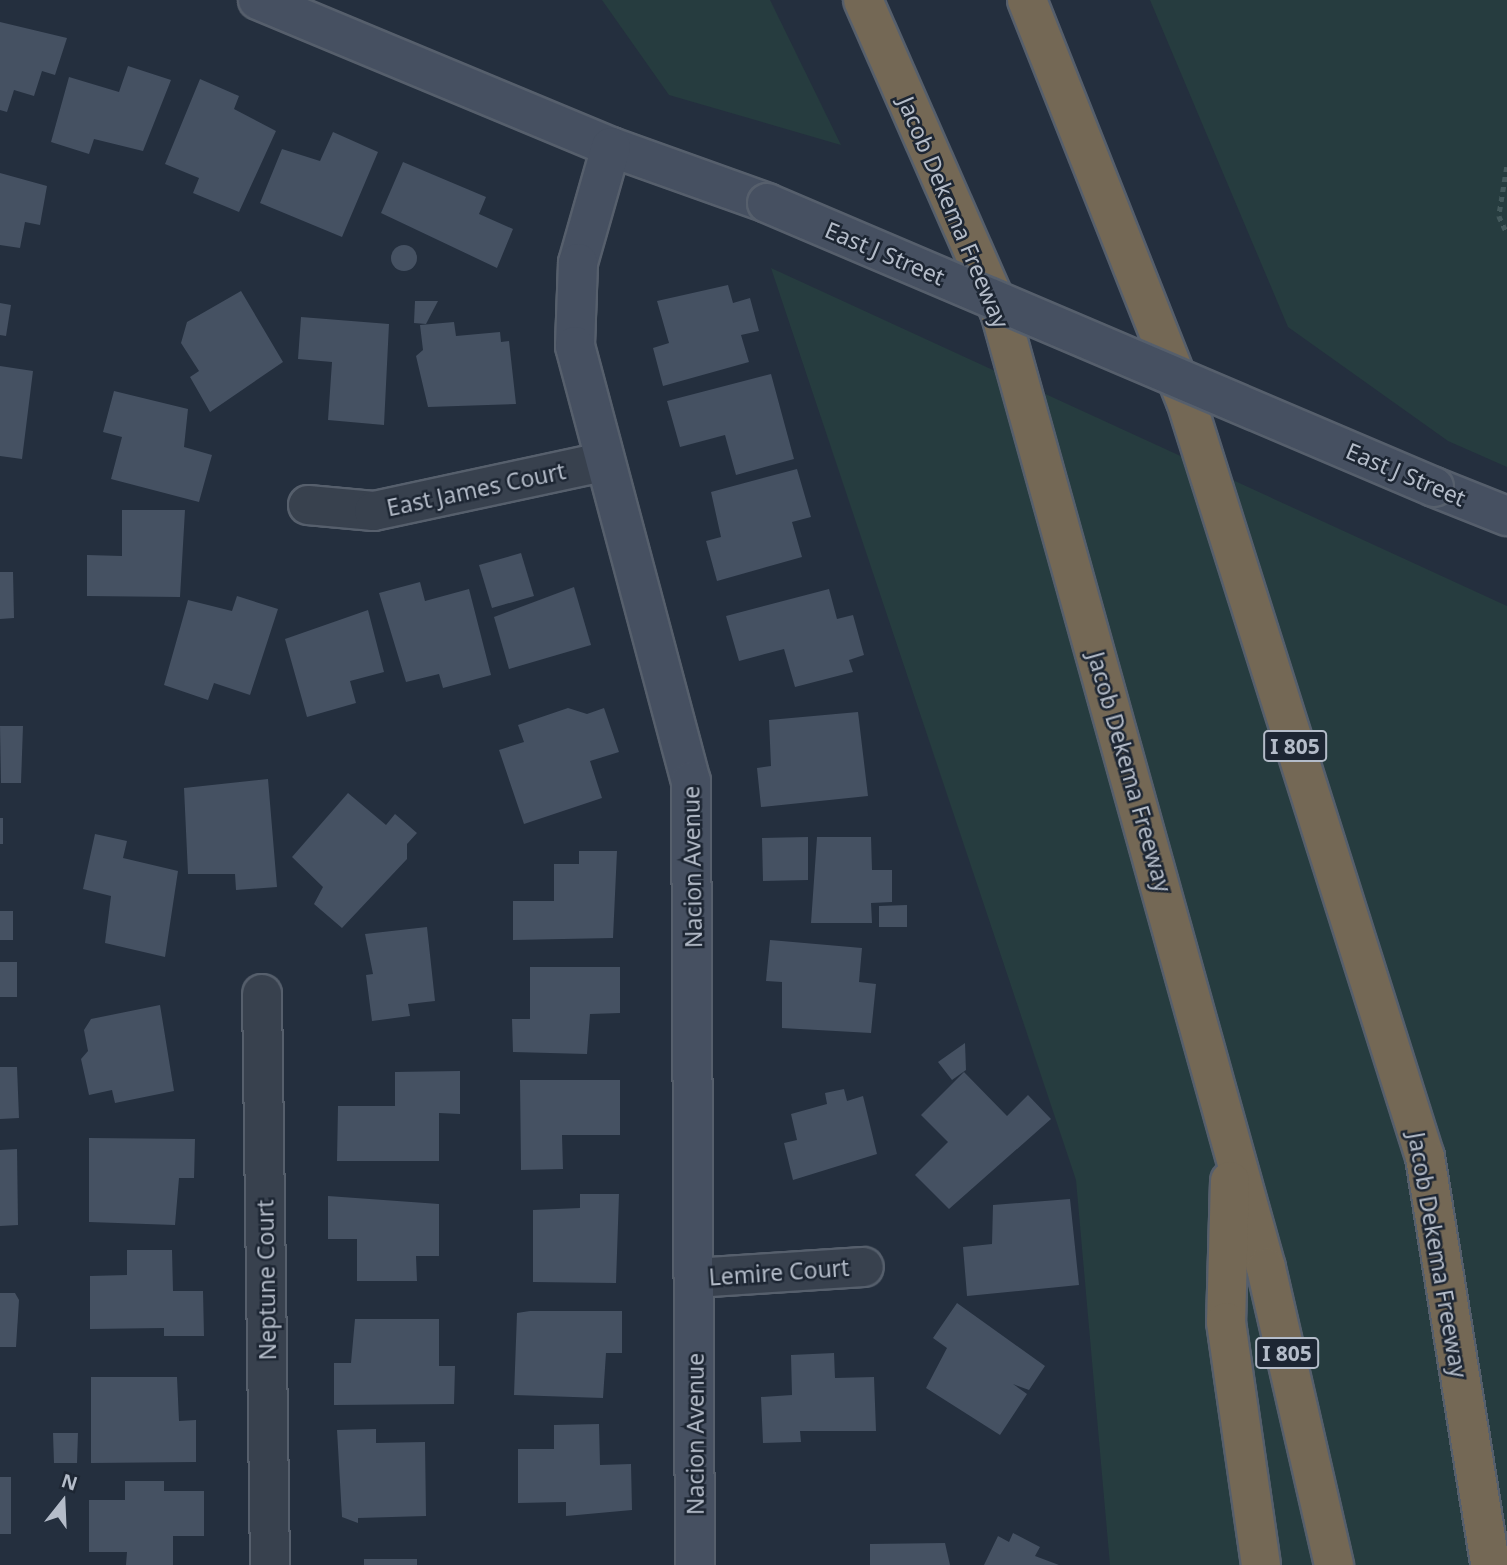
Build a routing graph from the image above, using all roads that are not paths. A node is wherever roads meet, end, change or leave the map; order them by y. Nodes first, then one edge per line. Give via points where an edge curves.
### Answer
1 (258, 0) edge
2 (863, 0) edge
3 (1027, 0) edge
4 (611, 147) junction
5 (602, 462) junction
6 (308, 505) dead end
7 (1507, 516) edge
8 (262, 994) dead end
9 (1231, 1144) junction
10 (864, 1267) dead end
11 (694, 1278) junction
12 (1482, 1514) junction
13 (270, 1565) edge
14 (695, 1565) edge
15 (1261, 1565) edge
16 (1334, 1565) edge
17 (1490, 1565) edge
18 (1496, 1565) edge

1 - 4 street, East J Street
2 - 9 highway, Jacob Dekema Freeway / I 805 via 1000,312
3 - 12 highway, Jacob Dekema Freeway / I 805 via 1186,401 1425,1157
4 - 5 street, Nacion Avenue via 586,224 575,305 575,346
4 - 7 street, East J Street, bridge via 767,203
5 - 6 street, East James Court via 374,511
5 - 11 street, Nacion Avenue via 691,781
8 - 13 street, Neptune Court
9 - 15 highway via 1226,1322
9 - 16 highway, Jacob Dekema Freeway / I 805 via 1266,1268
10 - 11 street, Lemire Court
11 - 14 street, Nacion Avenue
12 - 17 highway, Jacob Dekema Freeway / I 805
12 - 18 highway

